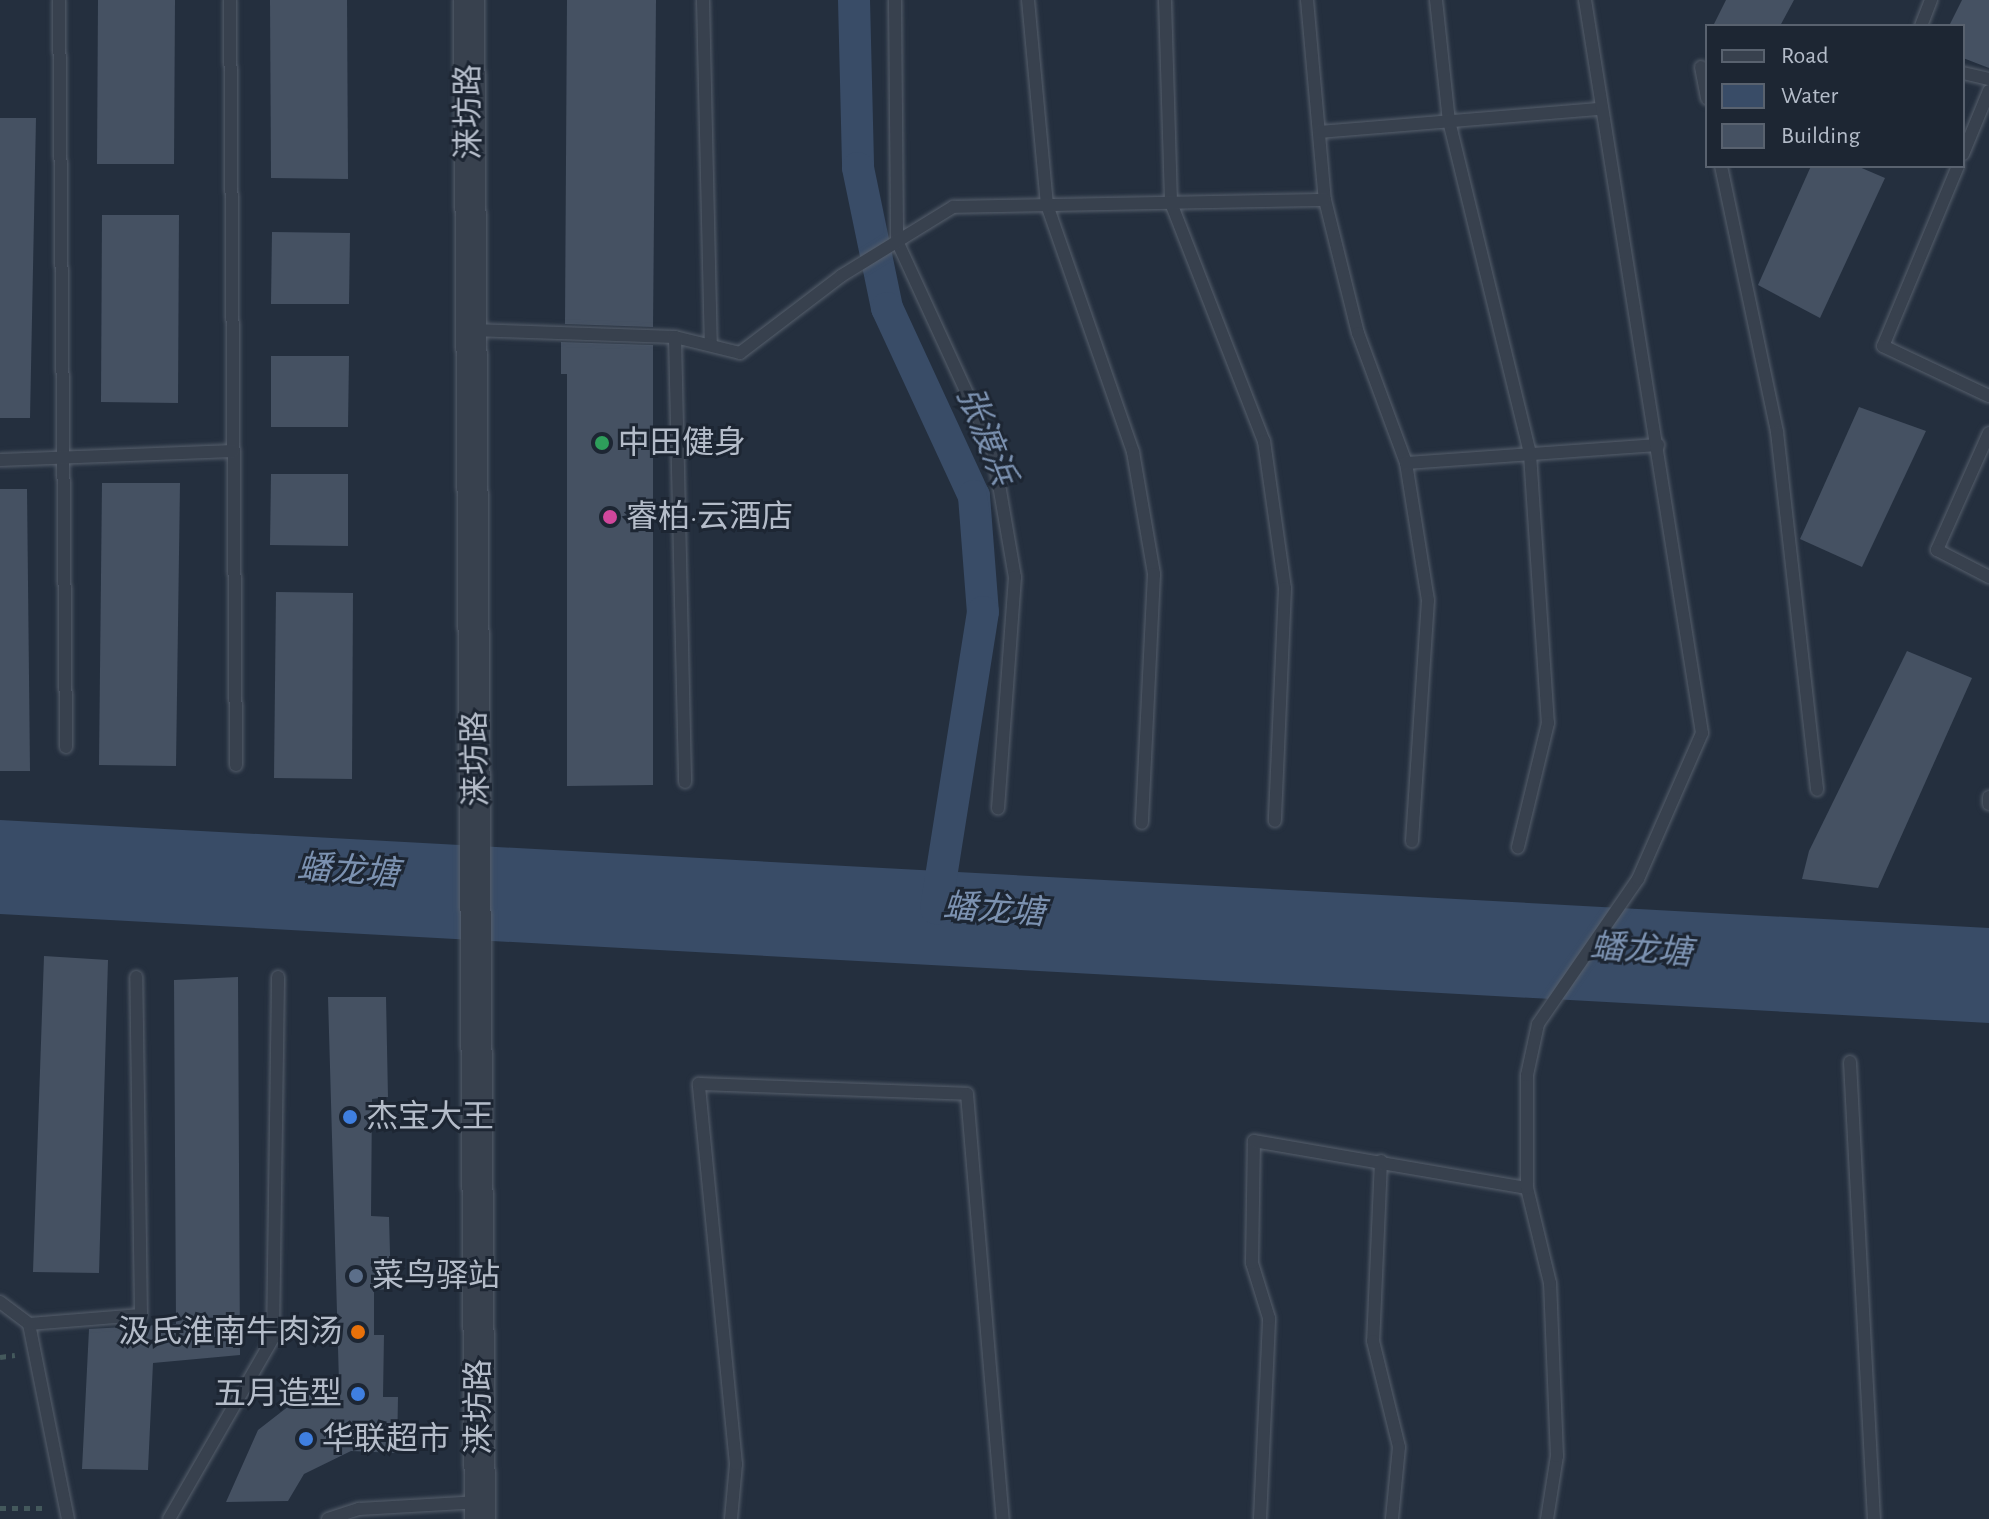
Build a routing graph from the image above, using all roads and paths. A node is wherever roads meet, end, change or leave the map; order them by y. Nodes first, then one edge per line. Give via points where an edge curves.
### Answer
1 (59, 0) edge
2 (230, 0) edge
3 (469, 0) edge
4 (703, 0) edge
5 (895, 0) edge
6 (1028, 0) edge
7 (1165, 0) edge
8 (1307, 0) edge
9 (1436, 0) edge
10 (1585, 0) edge
11 (1931, 0) edge
12 (1922, 24) edge
13 (1699, 67) edge
14 (1965, 73) edge
15 (1989, 79) edge
16 (1705, 90) edge
17 (1989, 91) edge
18 (1598, 109) junction
19 (1449, 121) junction
20 (1319, 132) junction
21 (1965, 149) edge
22 (1721, 168) edge
23 (1957, 168) edge
24 (1325, 200) junction
25 (1171, 203) junction
26 (1047, 205) junction
27 (897, 241) junction
28 (472, 330) junction
29 (675, 337) junction
30 (711, 345) junction
31 (1989, 396) edge
32 (1989, 433) edge
33 (1658, 445) junction
34 (234, 451) junction
35 (1530, 454) junction
36 (63, 457) junction
37 (0, 460) edge
38 (1406, 463) junction
39 (1989, 577) edge
40 (66, 747) dead end
41 (236, 765) dead end
42 (685, 782) dead end
43 (1817, 790) dead end
44 (1989, 797) edge
45 (1989, 804) edge
46 (998, 808) dead end
47 (1275, 821) dead end
48 (1142, 823) dead end
49 (1412, 841) dead end
50 (1518, 847) dead end
51 (136, 977) dead end
52 (278, 977) dead end
53 (1850, 1062) dead end
54 (1381, 1161) junction
55 (1527, 1188) junction
56 (0, 1302) edge
57 (29, 1324) junction
58 (0, 1508) edge
59 (480, 1511) edge
60 (67, 1514) edge
61 (169, 1519) edge
62 (328, 1519) edge
63 (731, 1519) edge
64 (1003, 1519) edge
65 (1260, 1519) edge
66 (1392, 1519) edge
67 (1547, 1519) edge
68 (1874, 1519) edge

1 - 36 lane
2 - 34 lane
3 - 28 street, 涞坊路
4 - 30 lane
5 - 27 lane
6 - 26 lane
7 - 25 lane
8 - 20 lane
9 - 19 lane
10 - 18 lane
11 - 12 lane
13 - 16 lane
14 - 15 lane
17 - 21 lane
18 - 19 lane
18 - 33 lane
19 - 20 lane
19 - 35 lane
20 - 24 lane
22 - 43 lane via 1777,432
23 - 31 lane via 1883,346
24 - 25 lane
24 - 38 lane via 1358,333
25 - 26 lane
25 - 47 lane via 1264,441 1285,588
26 - 27 lane via 953,207
26 - 48 lane via 1133,452 1154,574
27 - 30 lane via 841,276 740,353
27 - 46 lane via 993,450 1015,577
28 - 29 lane
28 - 59 street, 涞坊路
29 - 30 lane
29 - 42 lane
32 - 39 lane via 1937,550
33 - 35 lane
33 - 55 lane via 1702,733 1638,879 1538,1024 1527,1075
34 - 36 lane
34 - 41 lane
35 - 38 lane
35 - 50 lane via 1548,723
36 - 37 lane
36 - 40 lane
38 - 49 lane via 1428,600
44 - 45 lane
51 - 57 lane via 141,1315
52 - 61 lane via 273,1338
53 - 68 lane
54 - 55 lane
54 - 65 lane via 1254,1141 1252,1263 1269,1318
54 - 66 lane via 1373,1341 1399,1447
55 - 67 lane via 1550,1283 1557,1456
56 - 57 lane
57 - 60 lane
58 - 60 path
59 - 62 lane via 359,1509
63 - 64 lane via 736,1464 699,1084 967,1094

